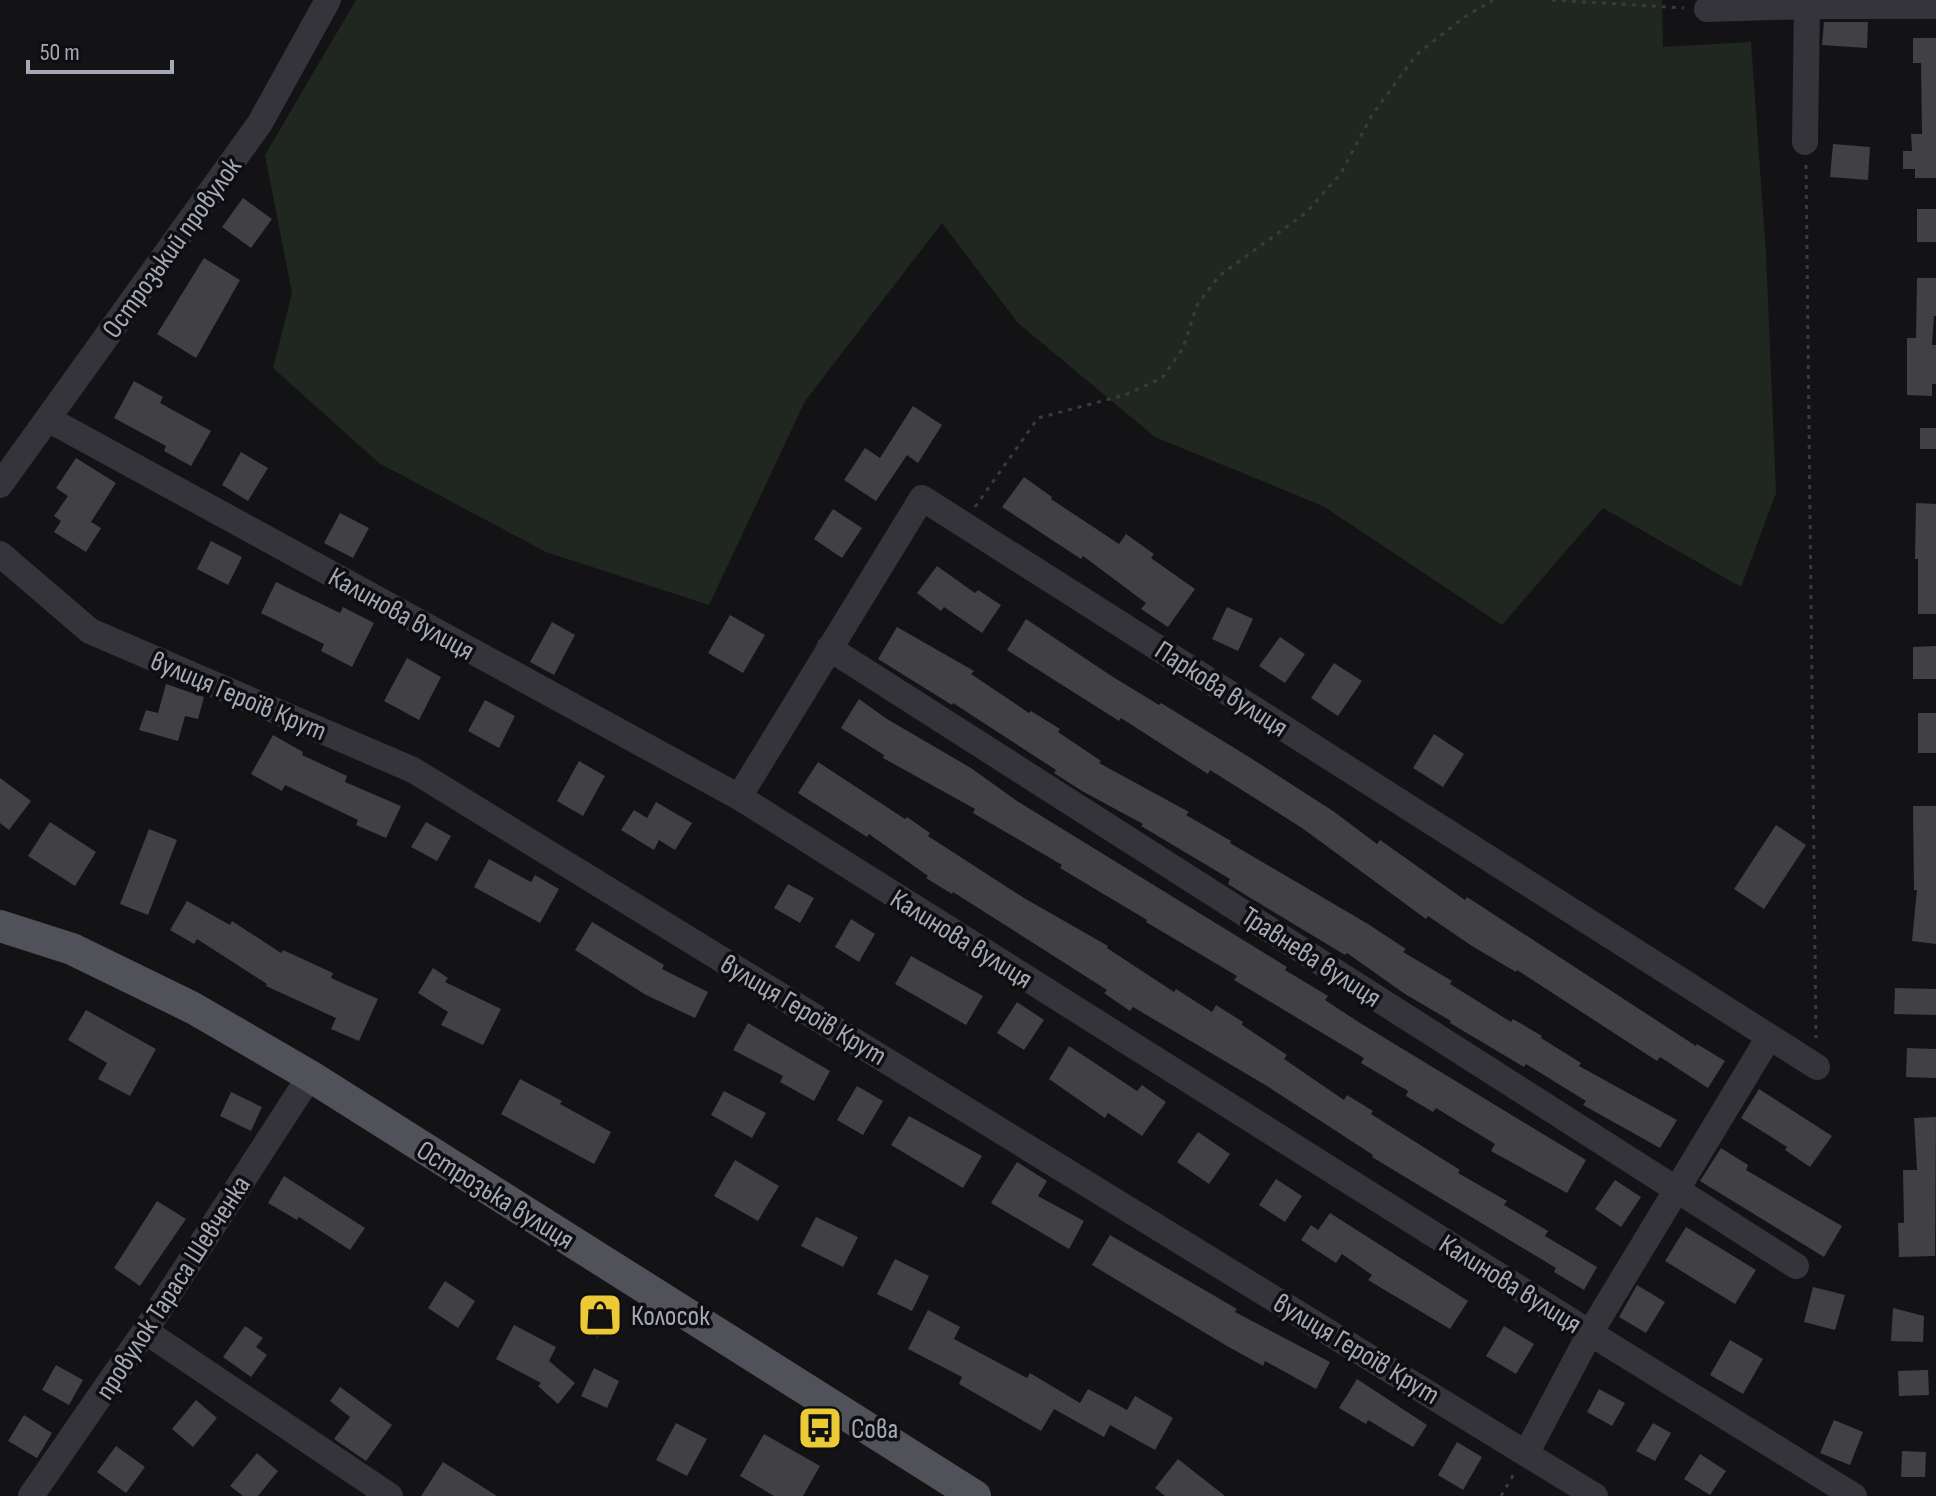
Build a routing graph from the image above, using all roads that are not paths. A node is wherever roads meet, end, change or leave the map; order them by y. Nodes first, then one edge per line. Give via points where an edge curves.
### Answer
1 (328, 0) edge
2 (1807, 6) junction
3 (1936, 6) edge
4 (1707, 9) road end
5 (1805, 142) road end
6 (48, 419) junction
7 (0, 485) edge
8 (0, 554) edge
9 (829, 648) junction
10 (739, 797) junction
11 (0, 926) edge
12 (1769, 1037) junction
13 (1817, 1067) road end
14 (310, 1076) junction
15 (1677, 1189) junction
16 (1796, 1266) dead end
17 (145, 1331) junction
18 (1590, 1333) junction
19 (1527, 1452) junction
20 (31, 1496) edge
21 (390, 1496) edge
22 (975, 1496) edge
23 (1595, 1496) edge
24 (1854, 1496) edge

1 - 6 street, Острозький провулок via 260,123
2 - 3 street
2 - 4 street
2 - 5 street
6 - 7 street, Острозький провулок
6 - 10 street, Калинова вулиця
8 - 19 street, вулиця Героїв Крут via 90,631 413,770
9 - 10 street, Паркова вулиця
9 - 12 street, Паркова вулиця via 922,498
9 - 15 street, Травнева вулиця
10 - 18 street, Калинова вулиця
11 - 14 main road, Острозька вулиця via 72,949 193,1008
12 - 13 street, Паркова вулиця
12 - 15 street
14 - 17 street, провулок Тараса Шевченка
14 - 22 main road, Острозька вулиця
15 - 16 street, Травнева вулиця
15 - 18 street
17 - 20 street, провулок Тараса Шевченка
17 - 21 street
18 - 19 street
18 - 24 street, Калинова вулиця
19 - 23 street, вулиця Героїв Крут

